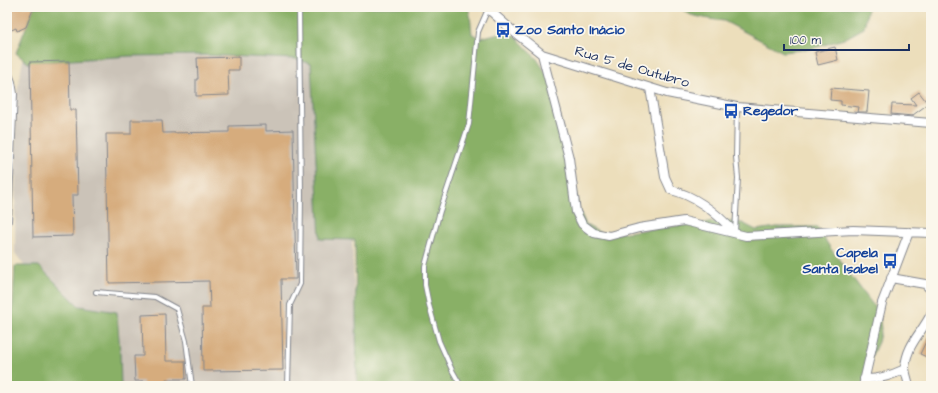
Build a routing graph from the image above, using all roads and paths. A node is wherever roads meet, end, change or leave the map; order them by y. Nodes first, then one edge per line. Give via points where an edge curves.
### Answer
1 (299, 7) edge
2 (487, 8) edge
3 (542, 54) junction
4 (7, 72) edge
5 (650, 88) junction
6 (737, 106) junction
7 (931, 117) edge
8 (927, 123) edge
9 (7, 221) edge
10 (908, 232) junction
11 (735, 233) junction
12 (931, 233) edge
13 (891, 278) junction
14 (931, 290) edge
15 (96, 292) dead end
16 (931, 314) edge
17 (905, 369) junction
18 (863, 383) edge
19 (192, 386) edge
20 (288, 386) edge
21 (461, 386) edge
22 (910, 386) edge

1 - 20 lane via 300,284 290,305
2 - 3 street, Rua 5 de Outubro
2 - 21 lane via 478,32 469,124 425,266 425,285 439,342
3 - 5 street, Rua 5 de Outubro
3 - 11 street via 569,158 576,212 582,224 594,234 608,236 684,221
4 - 9 street via 12,82 13,94
5 - 6 street, Rua 5 de Outubro
5 - 11 street via 666,177 671,190 684,193 700,203 723,220
6 - 8 street, Rua 5 de Outubro
6 - 11 lane via 738,178
7 - 8 street
10 - 11 street via 853,230 746,236
10 - 12 street
10 - 13 street
13 - 14 street via 925,284
13 - 18 street via 882,303
15 - 19 lane via 154,297 177,309 186,340
16 - 17 street via 909,348
17 - 18 street via 891,376
17 - 22 street

